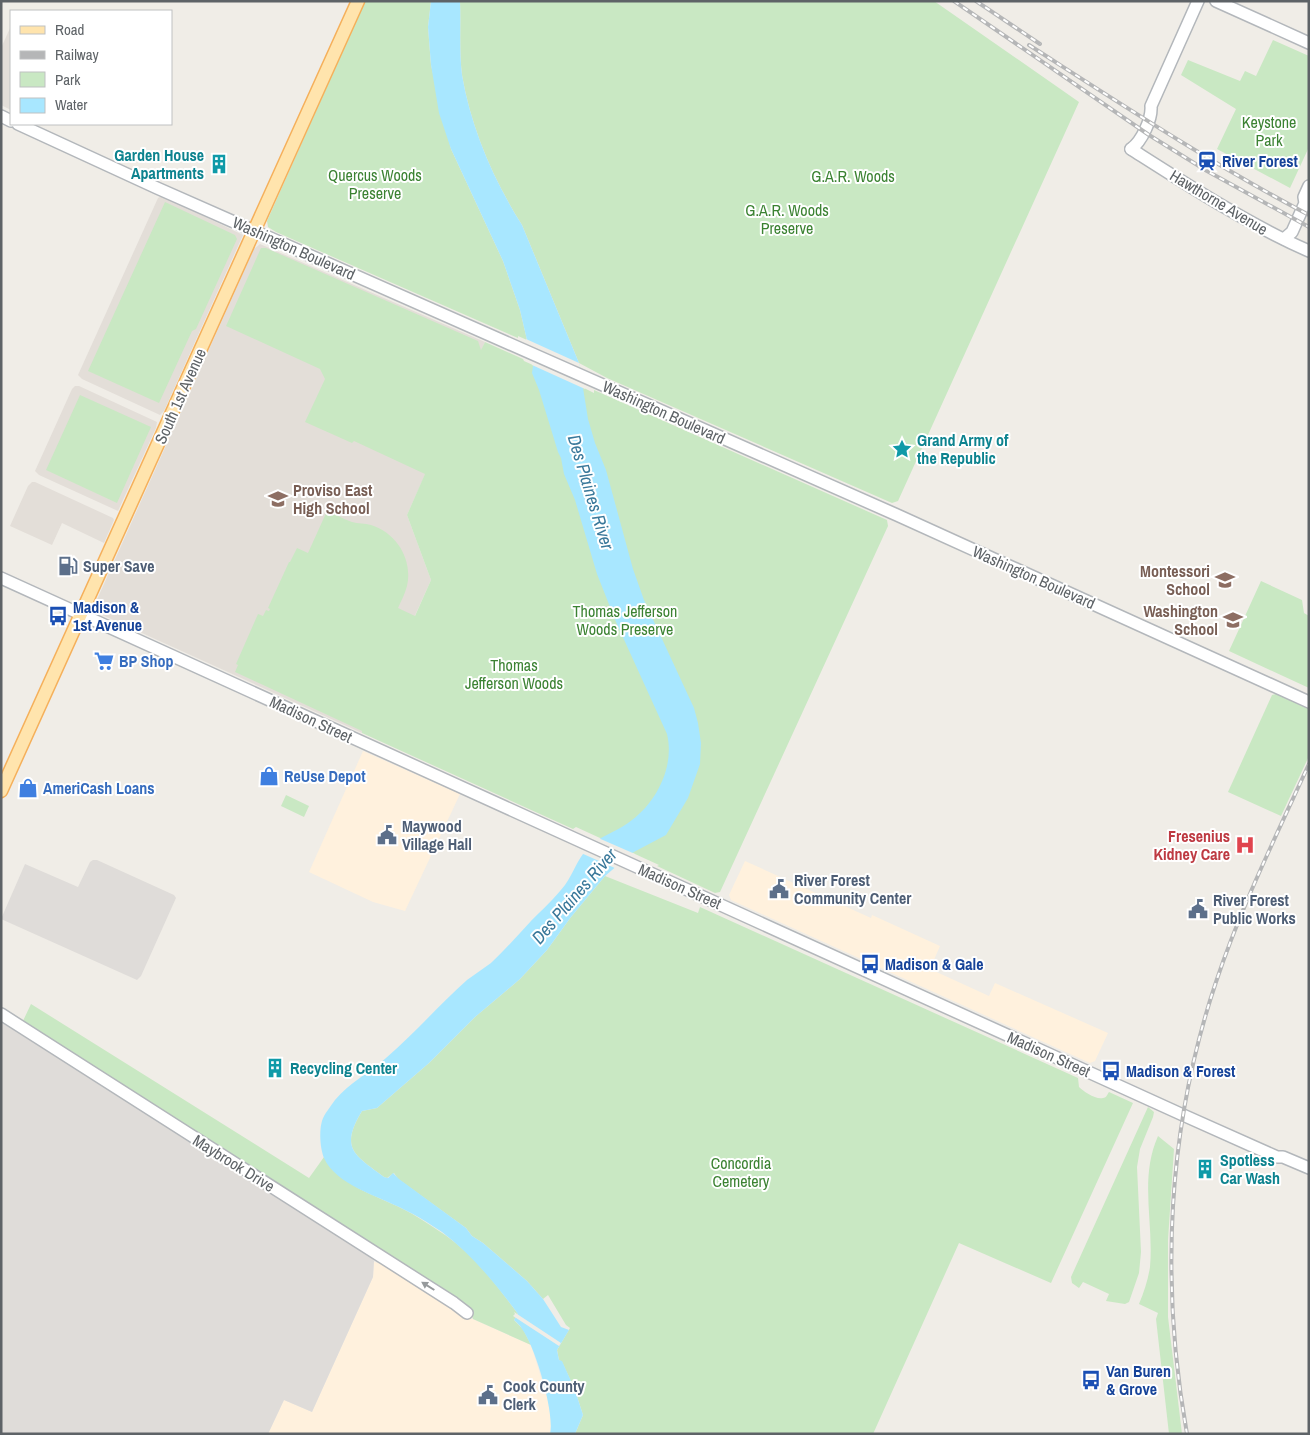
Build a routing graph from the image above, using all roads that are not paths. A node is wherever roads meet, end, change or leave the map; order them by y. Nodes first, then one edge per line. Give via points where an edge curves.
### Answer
1 (358, 1) edge
2 (1198, 1) edge
3 (1216, 1) edge
4 (1309, 43) edge
5 (20, 125) edge
6 (1307, 194) edge
7 (255, 231) junction
8 (1284, 240) junction
9 (1309, 251) edge
10 (1, 578) edge
11 (82, 615) junction
12 (1309, 702) edge
13 (1, 791) edge
14 (1, 1014) edge
15 (1277, 1157) junction
16 (1309, 1168) edge
17 (1309, 1175) edge
18 (467, 1313) dead end

1 - 7 main road, South 1st Avenue
2 - 8 street, Hawthorne Avenue via 1151,106 1145,109 1131,140 1131,149
3 - 4 street
5 - 7 street, Washington Boulevard
6 - 8 street via 1292,232
7 - 11 main road, South 1st Avenue
7 - 12 street, Washington Boulevard via 897,515
8 - 9 street, Hawthorne Avenue
10 - 11 street, Madison Street
11 - 13 main road, South 1st Avenue
11 - 15 street, Madison Street
18 -> 14 street, Maybrook Drive
15 - 16 street, Madison Street
15 - 17 street, Madison Street via 1281,1163

